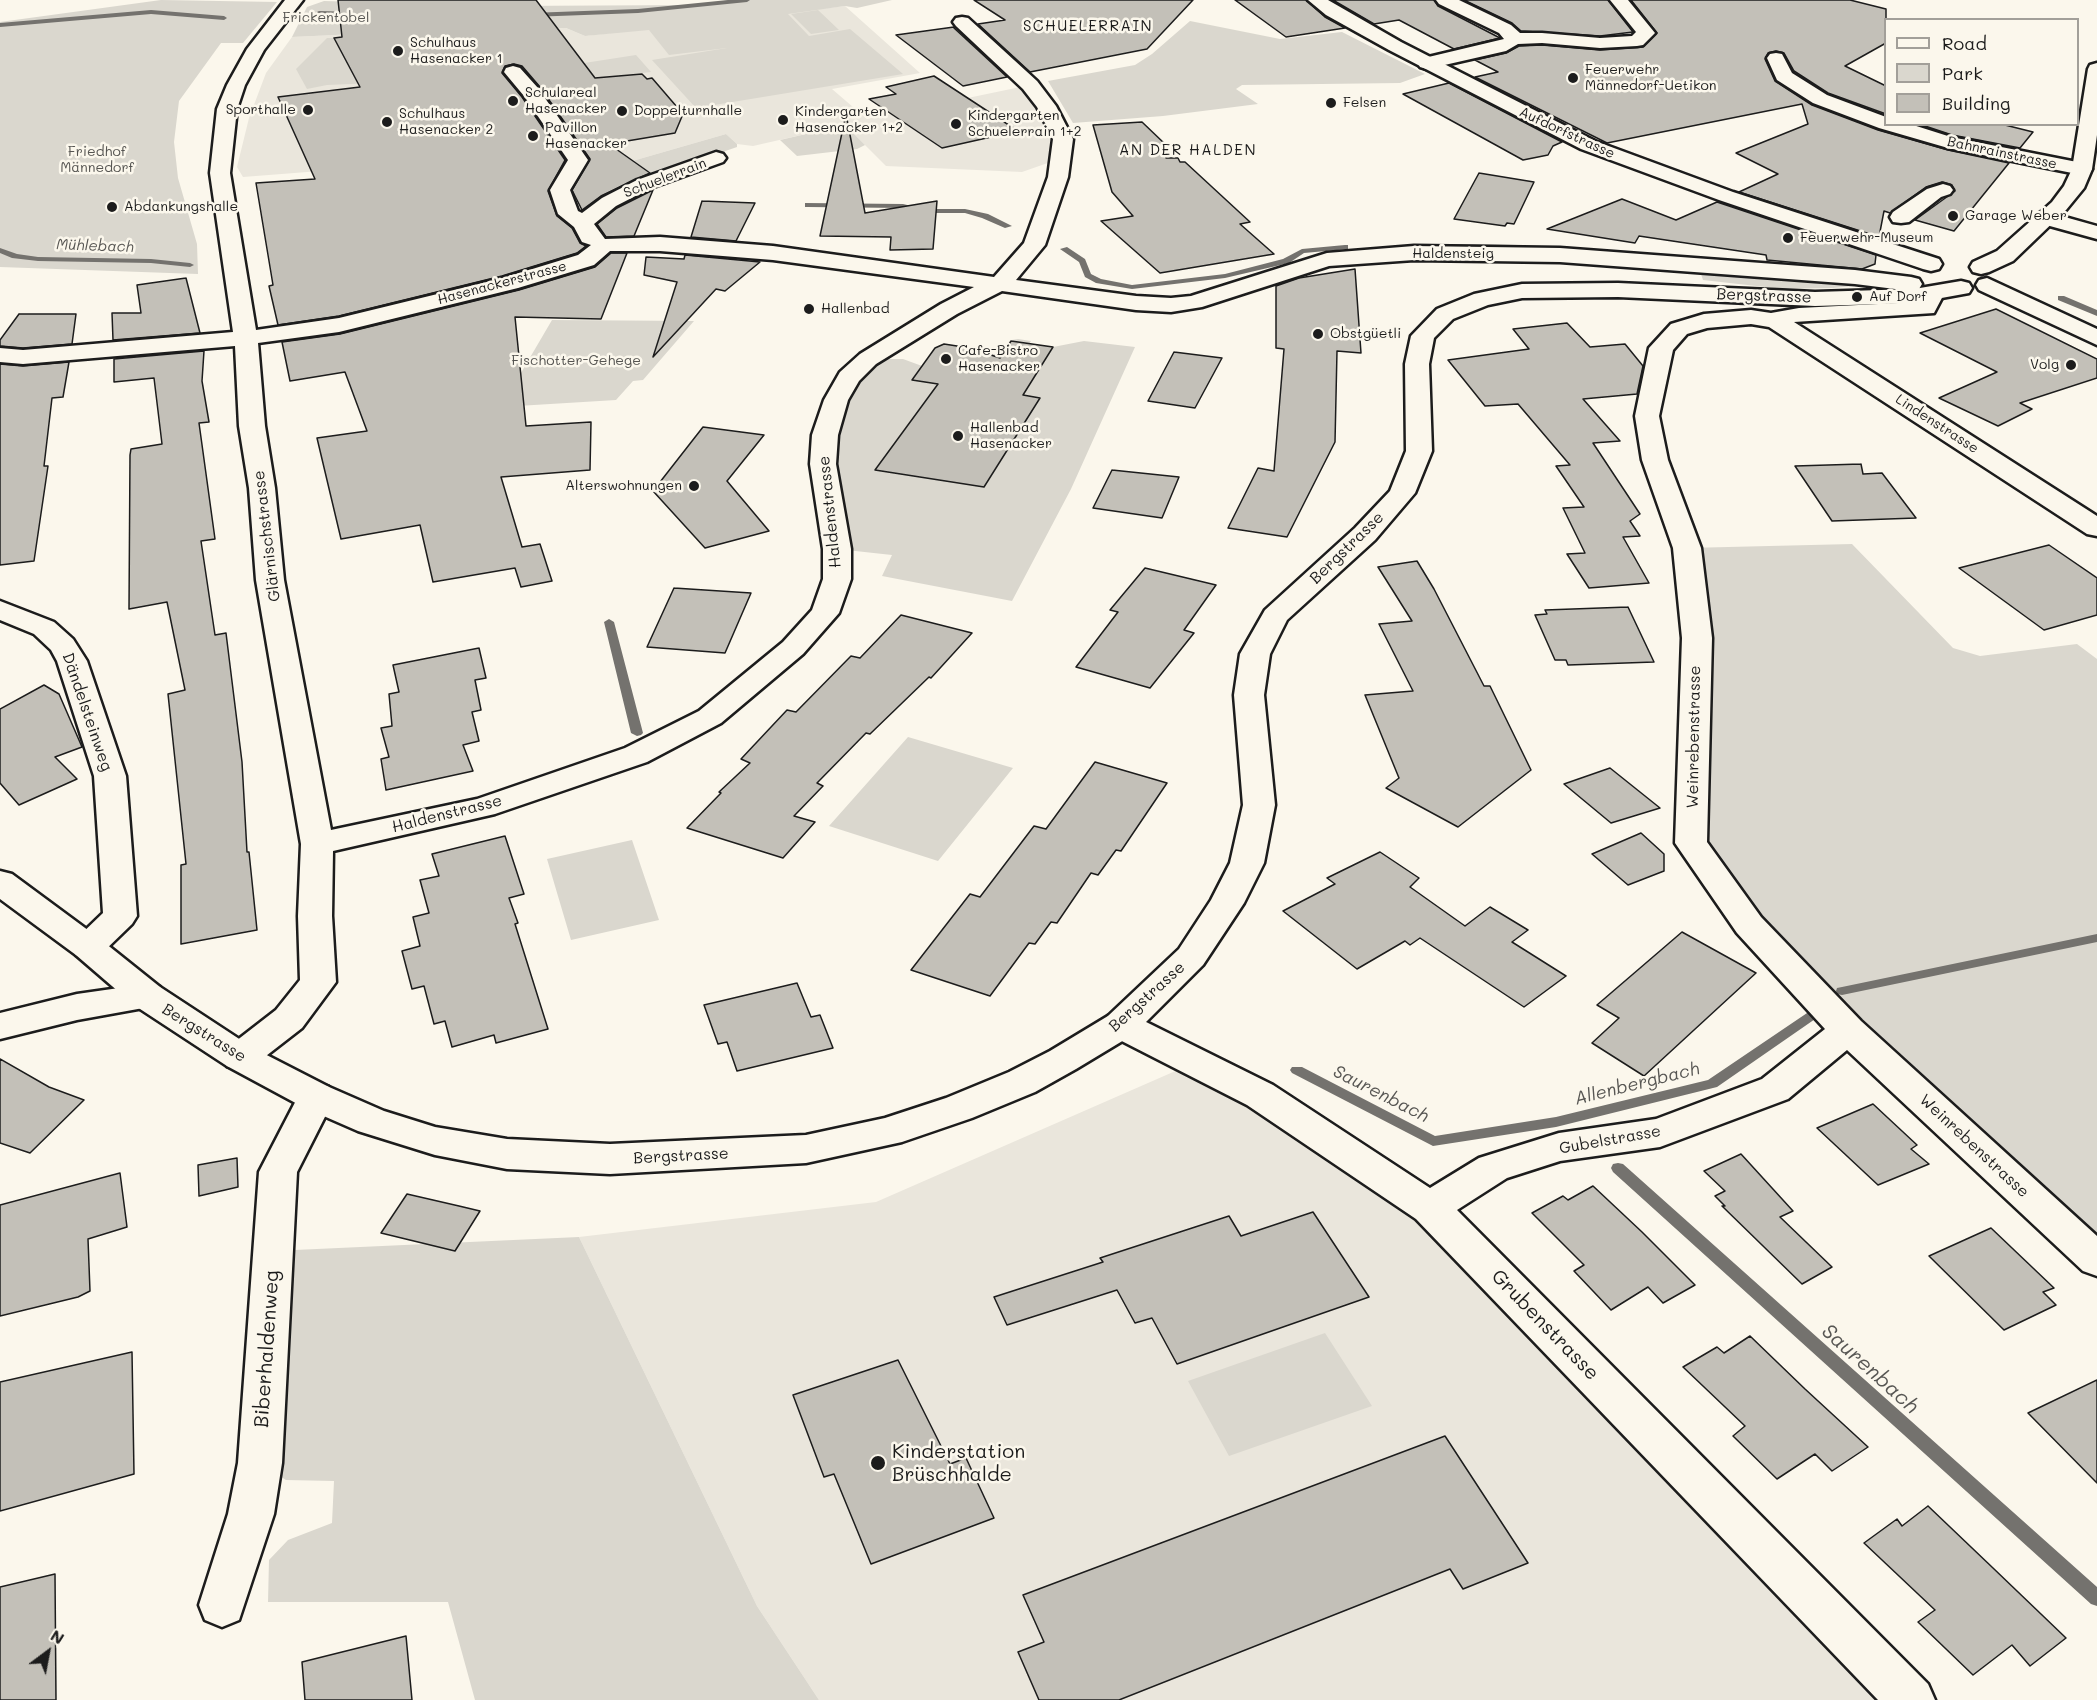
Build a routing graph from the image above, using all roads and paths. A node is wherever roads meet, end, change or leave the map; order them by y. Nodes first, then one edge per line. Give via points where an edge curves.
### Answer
1 (294, 0) edge
2 (1317, 0) edge
3 (1445, 0) edge
4 (1619, 0) edge
5 (962, 22) dead end
6 (1513, 39) junction
7 (1776, 58) dead end
8 (1427, 63) junction
9 (2097, 69) edge
10 (513, 72) dead end
11 (1884, 123) edge
12 (1893, 126) edge
13 (716, 158) dead end
14 (2082, 169) junction
15 (1943, 190) dead end
16 (1901, 218) dead end
17 (2047, 218) junction
18 (583, 223) junction
19 (2097, 233) edge
20 (605, 245) junction
21 (1948, 274) junction
22 (1001, 283) junction
23 (1961, 288) dead end
24 (1776, 321) junction
25 (246, 338) junction
26 (2097, 338) edge
27 (0, 355) edge
28 (2097, 528) edge
29 (0, 610) edge
30 (317, 844) junction
31 (0, 882) edge
32 (88, 947) junction
33 (147, 996) junction
34 (1121, 1025) junction
35 (0, 1026) edge
36 (1848, 1030) junction
37 (240, 1057) junction
38 (316, 1097) junction
39 (1430, 1208) junction
40 (2097, 1260) edge
41 (222, 1605) dead end
42 (1911, 1700) edge

1 - 25 street, Glärnischstrasse via 256,49 227,109 220,173
2 - 8 street, Aufdorfstrasse
3 - 6 street via 1505,29
4 - 6 street via 1646,33 1637,41
5 - 22 street, Haldenstrasse via 1030,85 1063,139 1058,177 1034,245
6 - 8 street via 1500,47
7 - 11 street, Bahnrainstrasse via 1784,76 1820,99
8 - 21 street, Aufdorfstrasse via 1588,146 1895,250
9 - 14 street, Bergstrasse
10 - 18 street via 578,160 560,190 569,214
12 - 14 street, Bahnrainstrasse via 1948,142
13 - 18 street, Schuelerrain via 622,194
14 - 17 street, Bergstrasse via 2074,188
15 - 16 street
17 - 19 street
17 - 21 street, Bergstrasse via 2005,256
18 - 20 street via 590,237
20 - 22 street via 660,244 773,253
20 - 25 street, Hasenackerstrasse via 586,260 510,283 339,325
21 - 22 street, Haldensteig via 1855,277 1535,253 1414,253 1327,260 1194,302 1171,305
21 - 23 street, Bergstrasse
21 - 24 street, Weinrebenstrasse via 1926,308 1799,315
21 - 26 street
21 - 34 street, Bergstrasse via 1875,296 1815,299 1618,290 1522,291 1482,299 1445,314 1423,336 1417,364 1419,451 1402,493 1365,534 1275,616 1255,654 1249,695 1259,805 1247,863 1227,903 1191,957
22 - 30 street, Haldenstrasse via 912,330 868,359 849,377 827,427 822,464 837,549 837,579 825,613 793,648 749,686 710,717 636,755 484,807
24 - 28 street, Lindenstrasse
24 - 36 street, Weinrebenstrasse via 1750,317 1704,321 1679,329 1661,348 1647,416 1655,460 1687,548 1697,638 1691,843 1749,925
25 - 27 street, Hasenackerstrasse via 23,357
25 - 30 street, Glärnischstrasse via 270,580
29 - 32 street, Dändelsteinweg via 44,627 63,645 110,777 120,916
30 - 37 street, Glärnischstrasse via 318,982 289,1019
31 - 32 street, Bergstrasse
32 - 33 street, Bergstrasse
33 - 35 street via 77,1007
33 - 37 street, Bergstrasse
34 - 38 street, Bergstrasse via 1022,1082 959,1108 888,1132 807,1149 610,1160 507,1154 435,1141 371,1121
34 - 39 street, Grubenstrasse via 1260,1095
36 - 39 street, Gubelstrasse via 1775,1089 1660,1133 1559,1147 1493,1168
36 - 40 street, Weinrebenstrasse
37 - 38 street, Bergstrasse
38 - 41 street, Biberhaldenweg via 278,1172 260,1463 251,1514
39 - 42 street, Grubenstrasse

